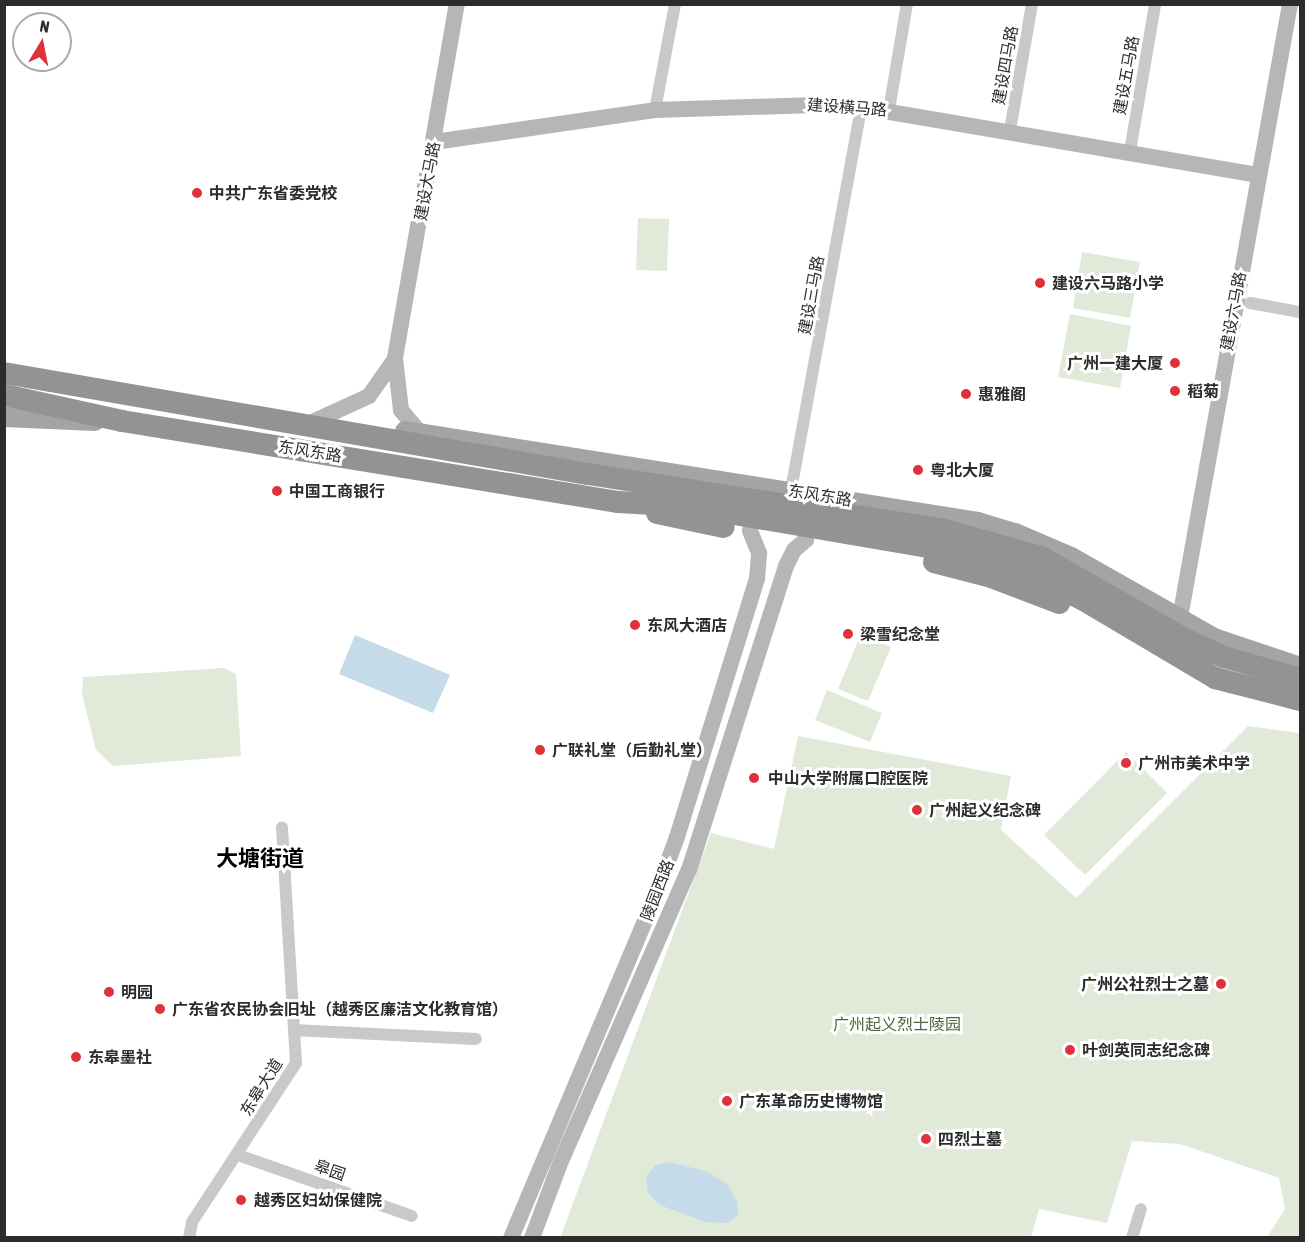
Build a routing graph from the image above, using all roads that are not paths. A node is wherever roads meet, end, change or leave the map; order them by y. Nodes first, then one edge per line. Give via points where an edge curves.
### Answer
1 (457, 4) edge
2 (675, 4) edge
3 (907, 4) edge
4 (1032, 4) edge
5 (1155, 4) edge
6 (1290, 4) edge
7 (862, 105) junction
8 (655, 110) junction
9 (889, 110) junction
10 (1010, 130) junction
11 (434, 142) junction
12 (1130, 151) junction
13 (1257, 175) junction
14 (1250, 303) dead end
15 (1300, 312) edge
16 (396, 358) junction
17 (4, 372) edge
18 (4, 395) edge
19 (4, 406) edge
20 (4, 417) edge
21 (122, 422) junction
22 (310, 423) junction
23 (421, 434) junction
24 (791, 490) junction
25 (618, 502) junction
26 (750, 531) junction
27 (806, 540) junction
28 (758, 573) junction
29 (782, 578) junction
30 (1177, 618) junction
31 (1300, 667) edge
32 (1198, 669) junction
33 (1300, 679) edge
34 (1300, 700) edge
35 (1300, 713) edge
36 (282, 827) dead end
37 (689, 870) junction
38 (663, 876) junction
39 (294, 1030) junction
40 (476, 1039) dead end
41 (238, 1155) junction
42 (1141, 1209) dead end
43 (412, 1216) dead end
44 (189, 1238) edge
45 (511, 1238) edge
46 (532, 1238) edge
47 (1132, 1238) edge

1 - 11 street, 建设大马路
2 - 8 street
3 - 9 street
4 - 10 street, 建设四马路
5 - 12 street, 建设五马路
6 - 13 street, 建设六马路
7 - 8 street, 建设横马路
7 - 9 street, 建设横马路
7 - 24 street, 建设三马路
8 - 11 street, 建设横马路
9 - 10 street, 建设横马路
10 - 12 street, 建设横马路
11 - 16 street, 建设大马路
12 - 13 street, 建设横马路
13 - 30 street, 建设六马路
14 - 15 street
16 - 22 street via 369,396
16 - 23 street via 400,410
17 - 22 highway, 东风东路
18 - 21 highway, 东风东路
19 - 21 highway
20 - 21 main road
21 - 25 highway, 东风东路
22 - 23 main road, 东风东路 via 347,423
22 - 33 highway, 东风东路, bridge via 565,471 945,530 1043,558 1187,640 1224,657
23 - 24 main road, 东风东路
24 - 30 main road, 东风东路 via 935,513 1015,533 1081,562
25 - 26 highway, 东风东路 via 686,522
25 - 32 highway, 东风东路 via 688,506 988,559 1082,599
26 - 27 highway, 东风东路
26 - 28 street, 陵园西路 via 758,542
27 - 29 street, 陵园西路 via 794,550
27 - 35 highway, 东风东路 via 927,560 991,577 1090,617 1216,693
28 - 29 street via 774,570
28 - 38 street, 陵园西路
29 - 37 street, 陵园西路
30 - 31 main road, 东风东路 via 1229,645
30 - 32 street via 1187,656
32 - 34 highway, 东风东路 via 1242,688
36 - 39 street, 东皋大道
37 - 38 street
37 - 46 street, 陵园西路 via 561,1161
38 - 45 street, 陵园西路
39 - 40 street
39 - 41 street, 东皋大道 via 296,1063
41 - 43 street, 皋园
41 - 44 street, 东皋大道 via 192,1222
42 - 47 street

